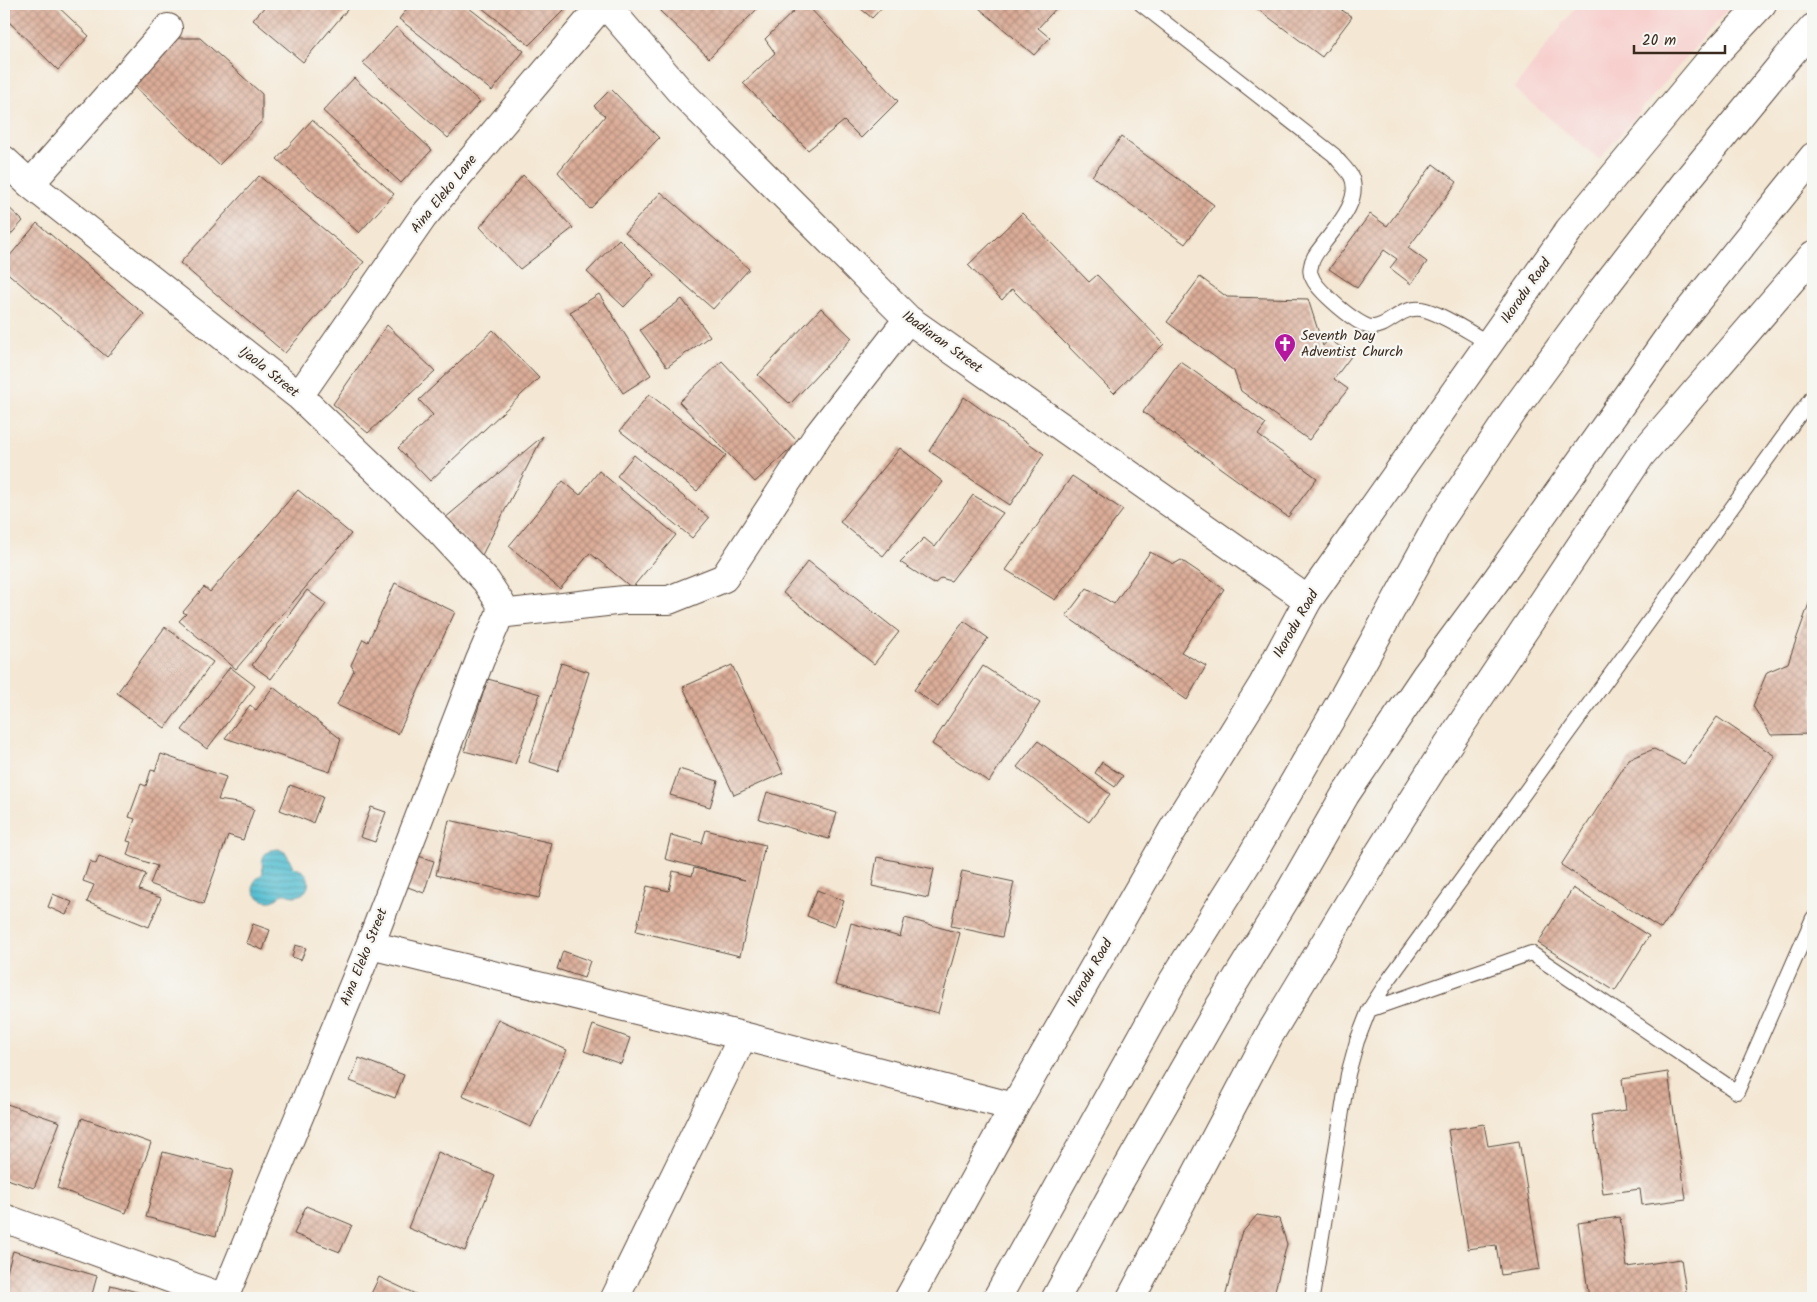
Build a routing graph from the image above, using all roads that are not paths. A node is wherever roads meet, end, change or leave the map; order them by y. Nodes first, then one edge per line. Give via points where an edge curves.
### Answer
1 (604, 4) edge
2 (1141, 4) edge
3 (1762, 4) edge
4 (168, 28) dead end
5 (1813, 28) edge
6 (1813, 157) edge
7 (4, 160) edge
8 (30, 184) junction
9 (1813, 255) edge
10 (908, 319) junction
11 (1489, 343) junction
12 (299, 396) junction
13 (1813, 396) edge
14 (1308, 600) junction
15 (500, 614) junction
16 (1813, 918) edge
17 (370, 945) junction
18 (1370, 1010) junction
19 (743, 1036) junction
20 (1014, 1107) junction
21 (4, 1218) edge
22 (224, 1298) edge
23 (615, 1298) edge
24 (909, 1298) edge
25 (997, 1298) edge
26 (1056, 1298) edge
27 (1131, 1298) edge
28 (1312, 1298) edge

1 - 10 main road, Ibadiaran Street via 679,90
1 - 12 main road, Aina Eleko Lane via 423,217
2 - 11 lane via 1334,155 1351,177 1353,197 1347,212 1311,265 1311,276 1317,287 1369,327 1379,326 1402,312 1421,309
3 - 11 main road, Ikorodu Road via 1716,53 1569,230
4 - 8 main road
5 - 25 main road via 1688,179 1603,289 1512,413 1439,522 1344,696 1257,847 1174,981
6 - 26 main road via 1675,328 1426,675 1346,795 1112,1193
7 - 8 main road, Ijaola Street
8 - 12 main road, Ijaola Street
9 - 27 main road via 1641,455 1445,749 1270,1034
10 - 14 main road, Ibadiaran Street
10 - 15 main road via 818,435 724,578 669,600 624,600
11 - 14 main road, Ikorodu Road
12 - 15 main road, Ijaola Street via 438,529 486,582 501,604
13 - 18 lane
14 - 20 main road, Ikorodu Road via 1262,686 1172,831
15 - 17 main road, Aina Eleko Street
16 - 18 lane via 1737,1092 1531,953
17 - 19 main road
17 - 22 main road, Aina Eleko Street
18 - 28 lane via 1356,1042 1348,1074
19 - 20 main road
19 - 23 main road
20 - 24 main road, Ikorodu Road
21 - 22 main road

